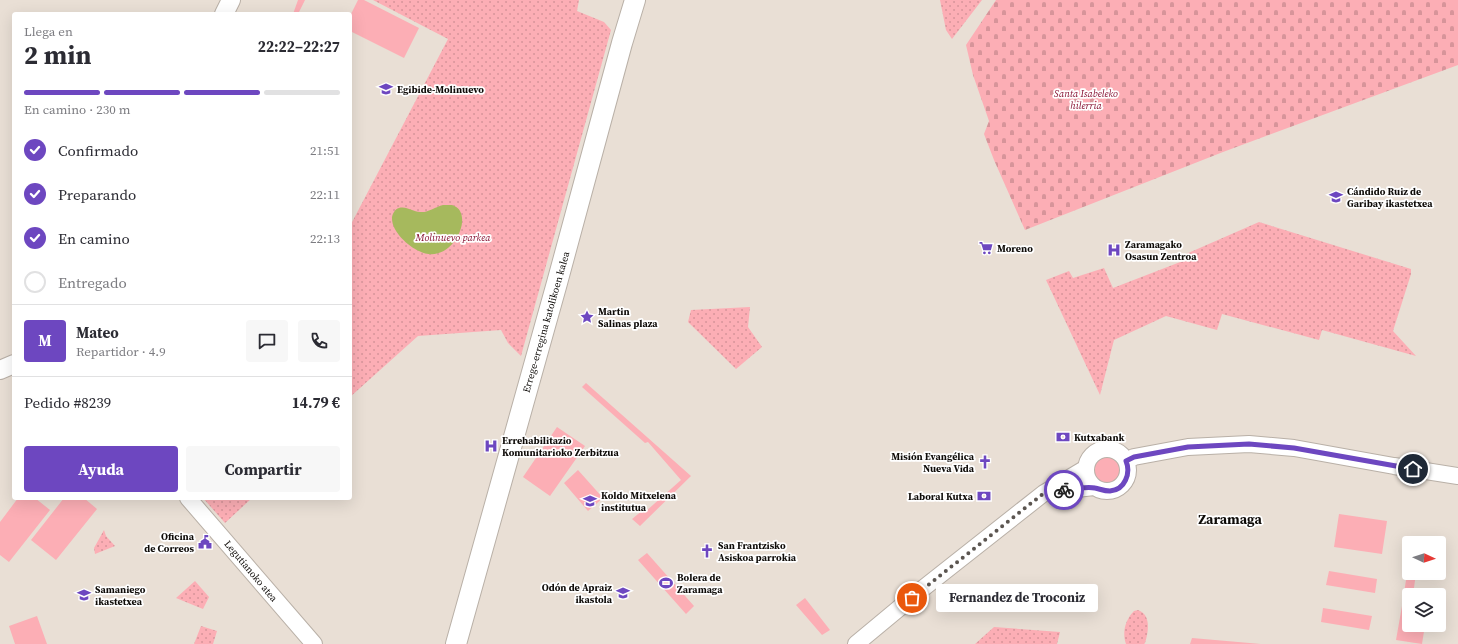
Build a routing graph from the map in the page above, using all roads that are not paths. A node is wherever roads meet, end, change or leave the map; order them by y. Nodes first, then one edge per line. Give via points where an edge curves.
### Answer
1 (231, 0) edge
2 (635, 0) edge
3 (225, 12) edge
4 (12, 365) edge
5 (0, 370) edge
6 (1126, 461) junction
7 (1086, 468) junction
8 (1458, 476) edge
9 (1094, 488) junction
10 (1044, 493) junction
11 (190, 500) edge
12 (314, 644) edge
13 (456, 644) edge
14 (856, 644) edge

1 - 3 main road
2 - 13 main road, Errege-erregina katolikoen kalea
4 - 5 main road
6 - 7 street via 1119,452 1102,449 1092,455
6 - 8 street via 1134,457 1188,447 1249,444 1294,448
6 - 9 street via 1128,474 1122,485 1111,491
7 - 9 street via 1088,479
7 - 10 street
9 - 10 street
10 - 14 street
11 - 12 street, Legutianoko atea

